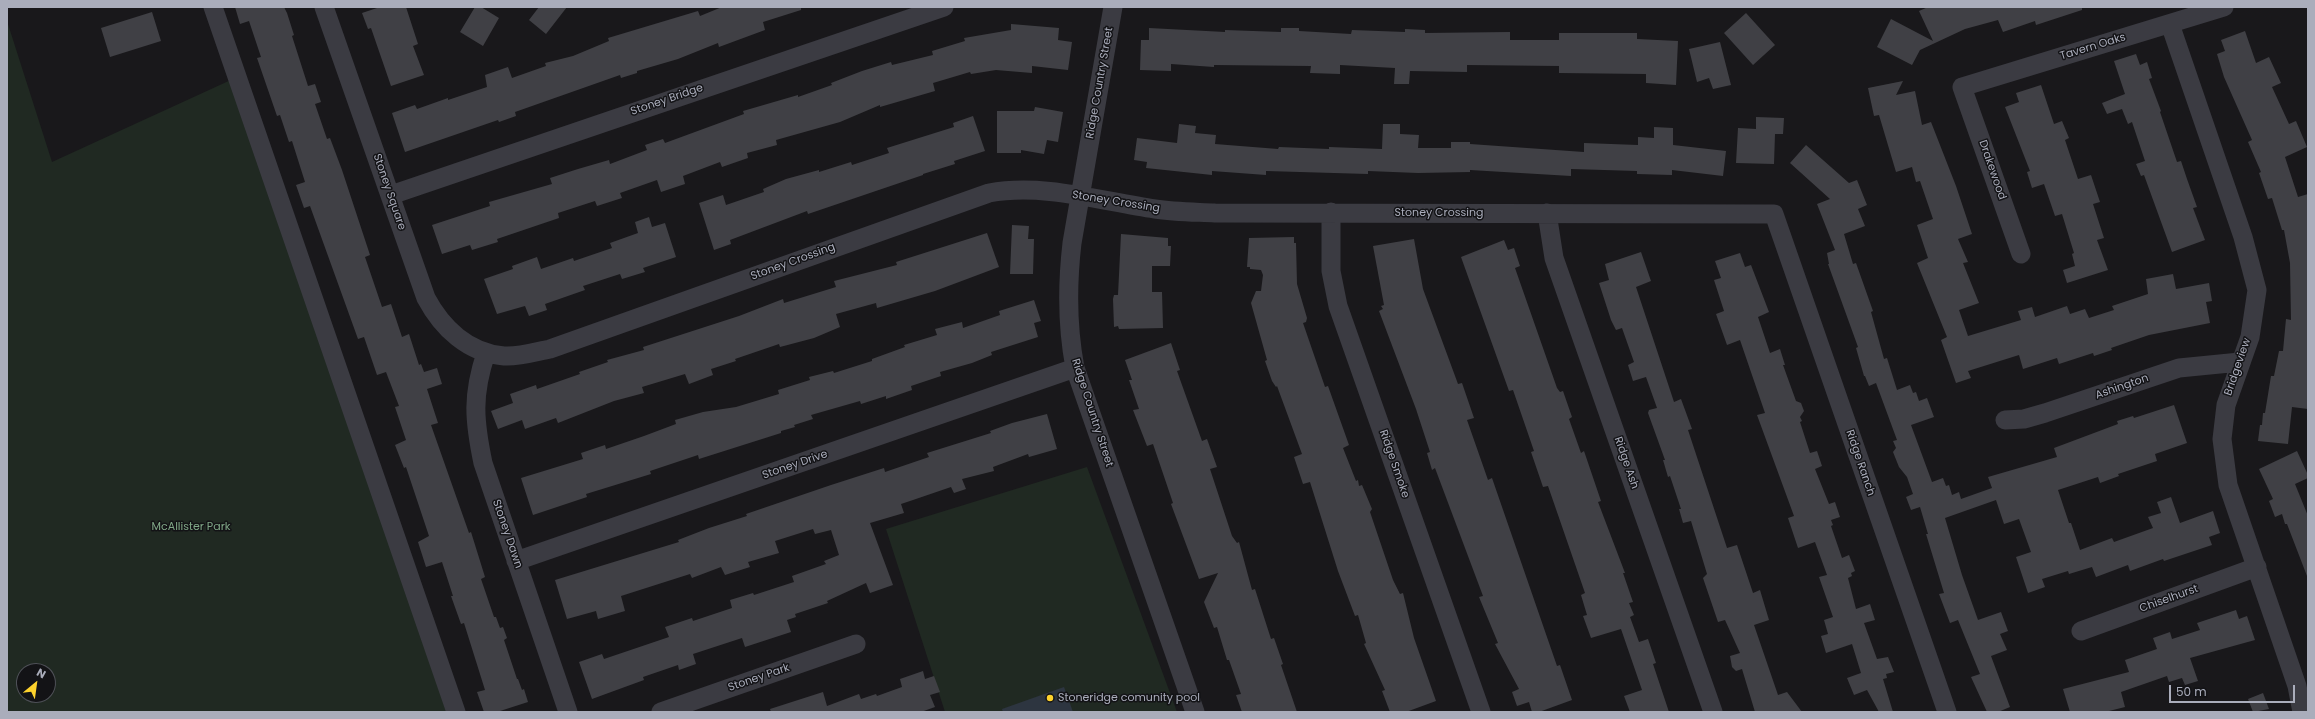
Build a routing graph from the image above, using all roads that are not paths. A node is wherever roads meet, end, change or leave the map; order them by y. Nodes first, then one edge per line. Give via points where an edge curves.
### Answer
1 (213, 7) edge
2 (324, 7) edge
3 (944, 7) edge
4 (1113, 7) edge
5 (2224, 7) edge
6 (2170, 24) junction
7 (1962, 87) joint
8 (391, 195) junction
9 (1080, 197) junction
10 (1331, 212) junction
11 (1548, 213) junction
12 (1774, 214) joint
13 (2021, 254) dead end
14 (486, 353) junction
15 (2240, 362) junction
16 (1075, 368) junction
17 (2005, 420) dead end
18 (516, 561) junction
19 (2257, 567) junction
20 (2081, 631) dead end
21 (856, 644) dead end
22 (456, 712) edge
23 (568, 712) edge
24 (661, 712) edge
25 (1195, 712) edge
26 (1481, 712) edge
27 (1713, 712) edge
28 (1947, 712) edge
29 (2302, 712) edge

1 - 22 street
2 - 8 street, Stoney Square
3 - 8 street, Stoney Bridge
4 - 9 street, Ridge Country Street
5 - 6 street, Tavern Oaks
6 - 7 street, Tavern Oaks
6 - 15 street, Bridgeview via 2243,237 2257,290 2250,338
7 - 13 street, Drakewood
8 - 14 street, Stoney Square via 426,298 436,316 463,342
9 - 10 street, Stoney Crossing via 1157,210 1216,213
9 - 14 street, Stoney Crossing via 1010,189 989,193 550,349 520,355
9 - 16 street, Ridge Country Street via 1072,243 1068,292 1069,334
10 - 11 street, Stoney Crossing
10 - 26 street, Ridge Smoke via 1331,271 1338,306
11 - 12 street, Stoney Crossing
11 - 27 street, Ridge Ash via 1554,258
12 - 28 street, Ridge Ranch
14 - 18 street, Stoney Dawn via 474,404 478,439 483,463
15 - 17 street, Ashington via 2179,368 2046,413 2024,419
15 - 19 street, Bridgeview via 2226,405 2222,439 2228,485
16 - 18 street, Stoney Drive
16 - 25 street, Ridge Country Street
18 - 23 street, Stoney Dawn
19 - 20 street, Chiselhurst
19 - 29 street, Bridgeview via 2297,686
21 - 24 street, Stoney Park

